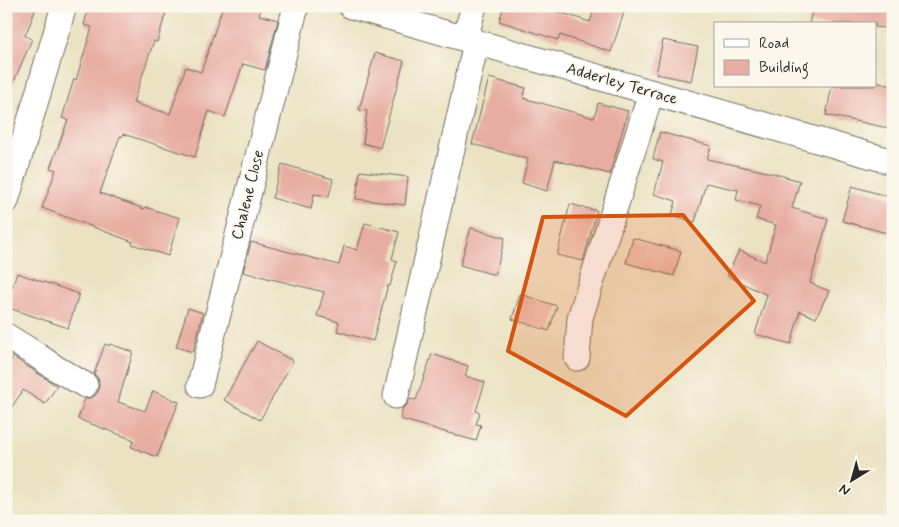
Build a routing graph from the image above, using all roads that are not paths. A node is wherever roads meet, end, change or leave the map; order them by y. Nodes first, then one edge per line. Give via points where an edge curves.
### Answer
1 (64, 6) edge
2 (296, 6) edge
3 (351, 6) edge
4 (474, 6) edge
5 (470, 41) junction
6 (651, 93) junction
7 (893, 162) edge
8 (6, 200) edge
9 (6, 336) edge
10 (577, 358) dead end
11 (200, 384) dead end
12 (85, 385) dead end
13 (396, 396) dead end

1 - 8 street
2 - 11 street, Chalene Close
3 - 5 street, Adderley Terrace
4 - 5 street
5 - 6 street, Adderley Terrace
5 - 13 street
6 - 7 street, Adderley Terrace
6 - 10 street via 580,318
9 - 12 street

